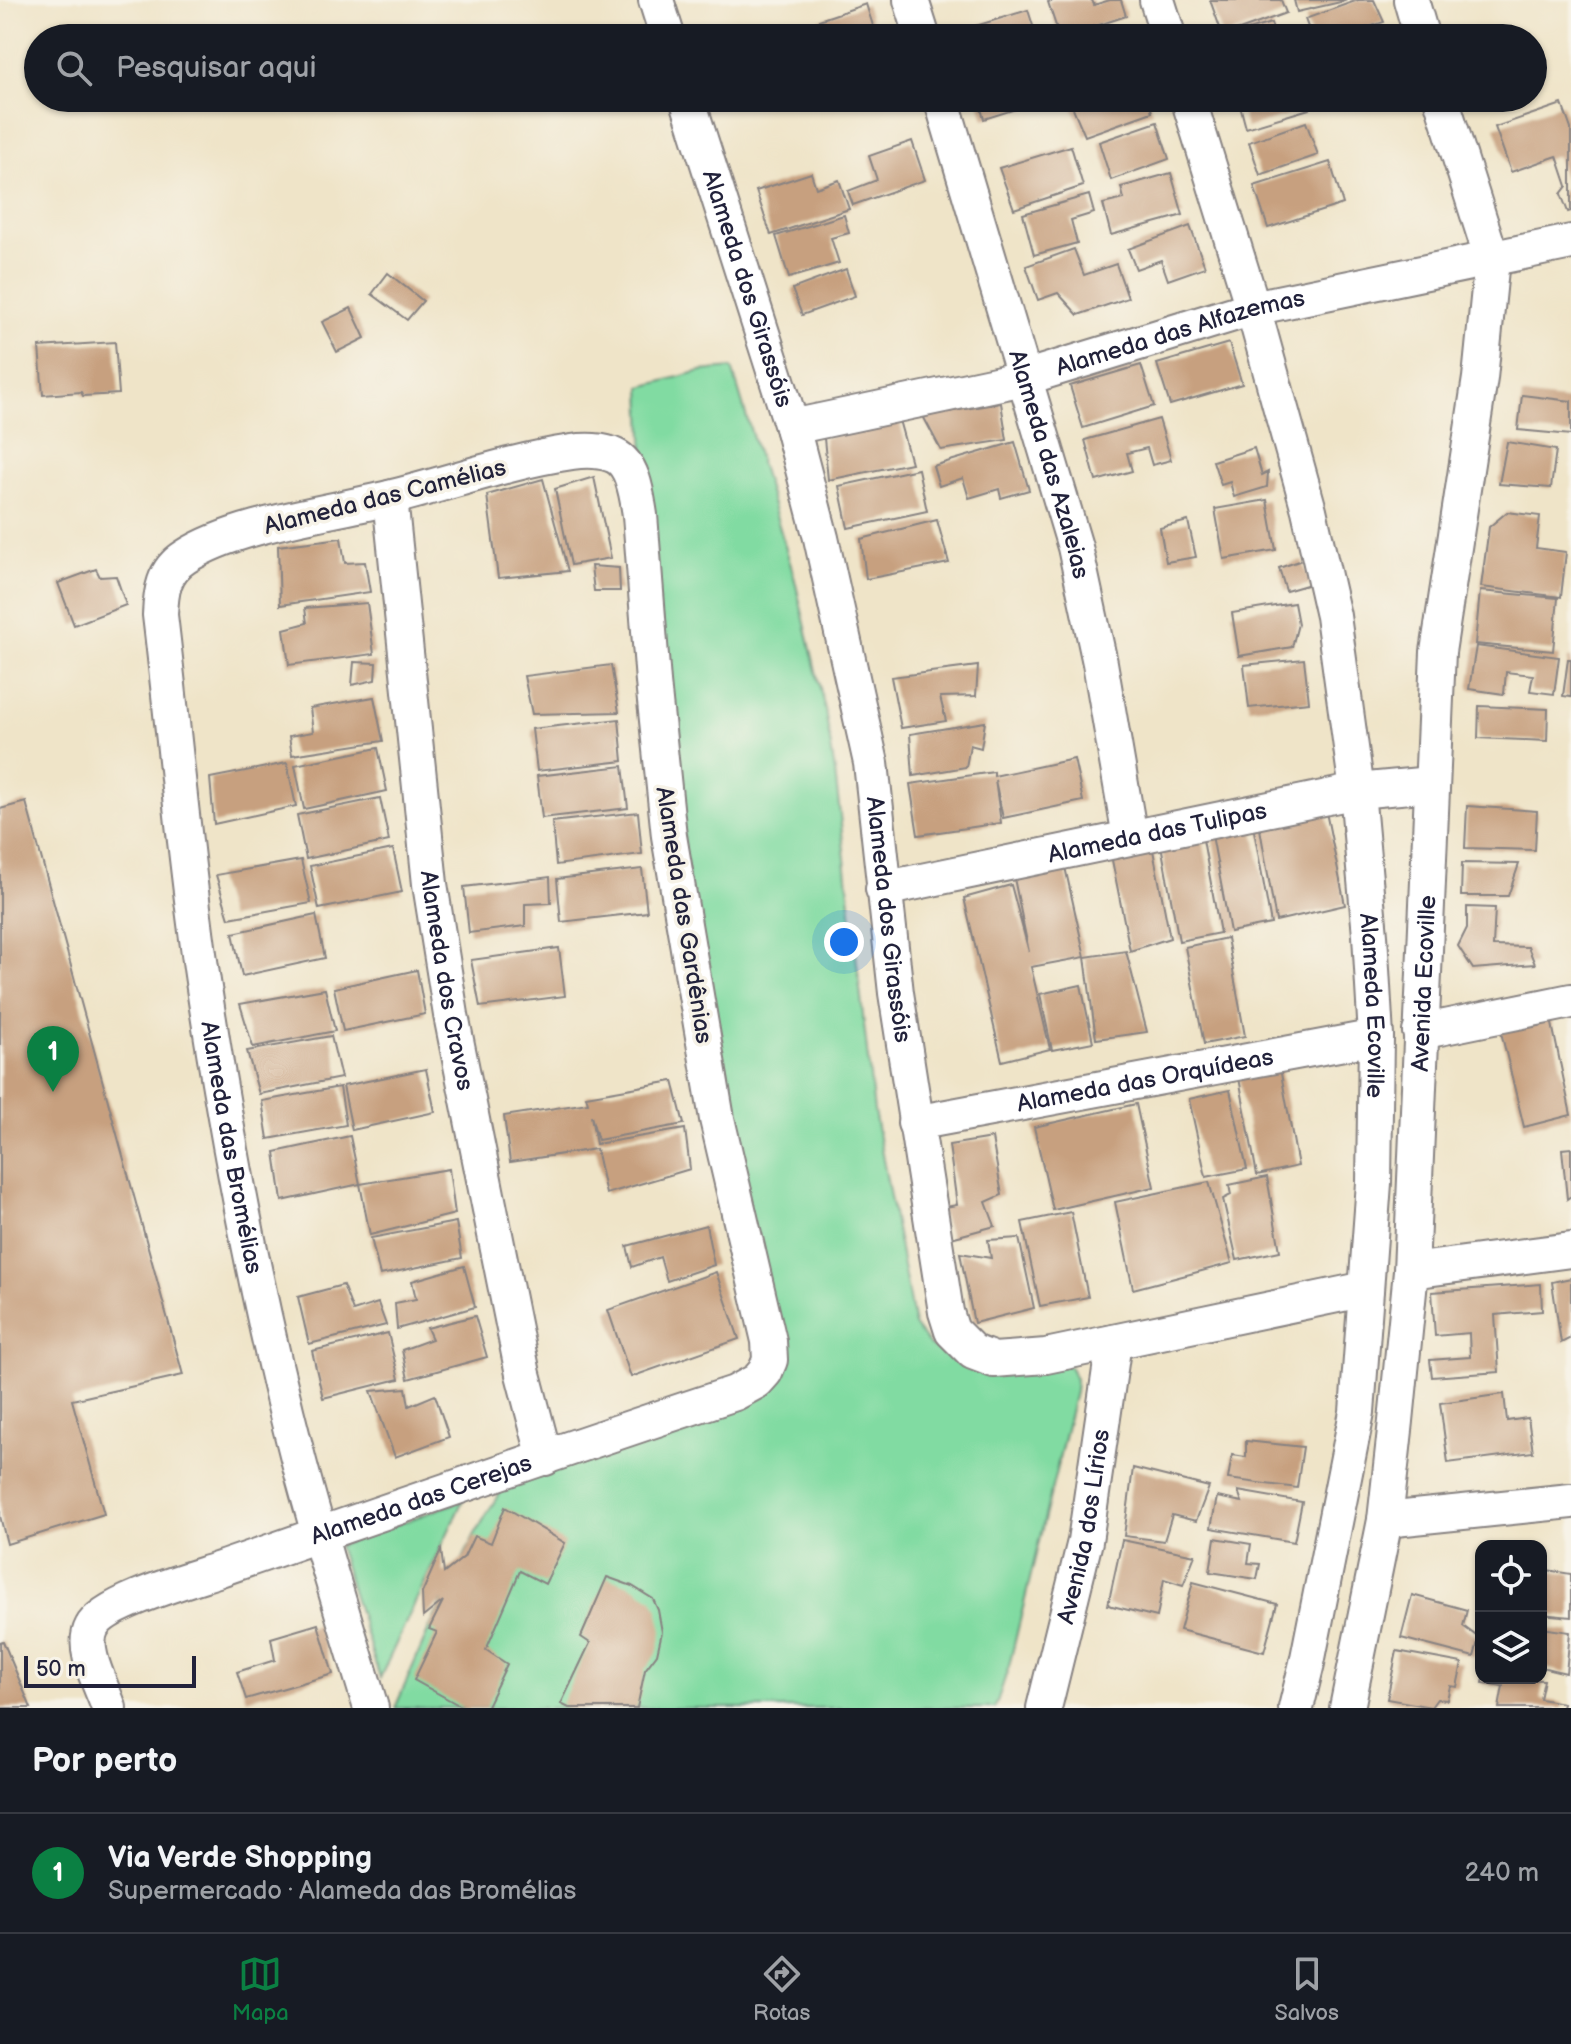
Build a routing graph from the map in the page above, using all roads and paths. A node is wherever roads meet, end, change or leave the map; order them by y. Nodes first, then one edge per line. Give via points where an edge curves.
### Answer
1 (656, 0) edge
2 (911, 0) edge
3 (1157, 0) edge
4 (1411, 0) edge
5 (664, 24) edge
6 (919, 24) edge
7 (1165, 24) edge
8 (1418, 24) edge
9 (691, 112) edge
10 (945, 112) edge
11 (1192, 112) edge
12 (1445, 112) edge
13 (1571, 242) edge
14 (1492, 259) junction
15 (1253, 308) junction
16 (1024, 378) junction
17 (792, 427) junction
18 (617, 456) joint
19 (390, 498) junction
20 (165, 577) joint
21 (1431, 784) junction
22 (1357, 791) junction
23 (1130, 837) junction
24 (883, 889) junction
25 (1571, 1001) edge
26 (1420, 1032) junction
27 (1376, 1037) junction
28 (915, 1123) junction
29 (1571, 1250) edge
30 (1411, 1271) junction
31 (1366, 1289) junction
32 (1114, 1342) junction
33 (765, 1372) joint
34 (545, 1458) junction
35 (1571, 1501) edge
36 (1385, 1520) junction
37 (319, 1535) junction
38 (109, 1708) edge
39 (371, 1708) edge
40 (1044, 1708) edge
41 (1296, 1708) edge
42 (1347, 1708) edge

1 - 5 street
2 - 6 street
3 - 7 street
4 - 8 street
9 - 17 street, Alameda dos Girassóis
10 - 16 street, Alameda das Azaleias
11 - 15 street, Alameda Ecoville
12 - 14 street
13 - 14 street, Alameda das Alfazemas
14 - 15 street, Alameda das Alfazemas
14 - 21 street, Avenida Ecoville via 1482,363 1438,652
15 - 16 street, Alameda das Alfazemas
15 - 22 street, Alameda Ecoville via 1333,616
16 - 17 street, Alameda das Alfazemas
16 - 23 street, Alameda das Azaleias via 1075,547
17 - 24 street, Alameda dos Girassóis via 871,763
18 - 19 street, Alameda das Camélias via 575,451
18 - 33 street, Alameda das Gardênias via 627,468 640,515 669,836 717,1119 769,1341
19 - 20 street, Alameda das Camélias via 231,535 182,558
19 - 34 street, Alameda dos Cravos via 428,869 446,986 523,1374
20 - 37 street, Alameda das Bromélias via 160,615 204,990 239,1191
21 - 22 street, Alameda das Tulipas
21 - 26 street, Avenida Ecoville
22 - 23 street, Alameda das Tulipas
22 - 27 street, Alameda Ecoville
23 - 24 street, Alameda das Tulipas
24 - 28 street, Alameda dos Girassóis
25 - 26 street
26 - 30 street, Avenida Ecoville
27 - 28 street, Alameda das Orquídeas
27 - 31 street, Alameda Ecoville
28 - 32 street, Alameda dos Girassóis via 946,1312 962,1343 994,1360
29 - 30 street
30 - 36 street, Avenida Ecoville
31 - 32 street, Alameda dos Girassóis
31 - 41 street, Alameda Ecoville via 1357,1412
32 - 40 street, Avenida dos Lírios via 1085,1541
33 - 34 street, Alameda das Cerejas via 735,1393
34 - 37 street, Alameda das Cerejas
35 - 36 street
36 - 42 street, Avenida Ecoville
37 - 38 street, Alameda das Cerejas via 128,1601 102,1615 88,1640
37 - 39 street, Alameda das Bromélias

